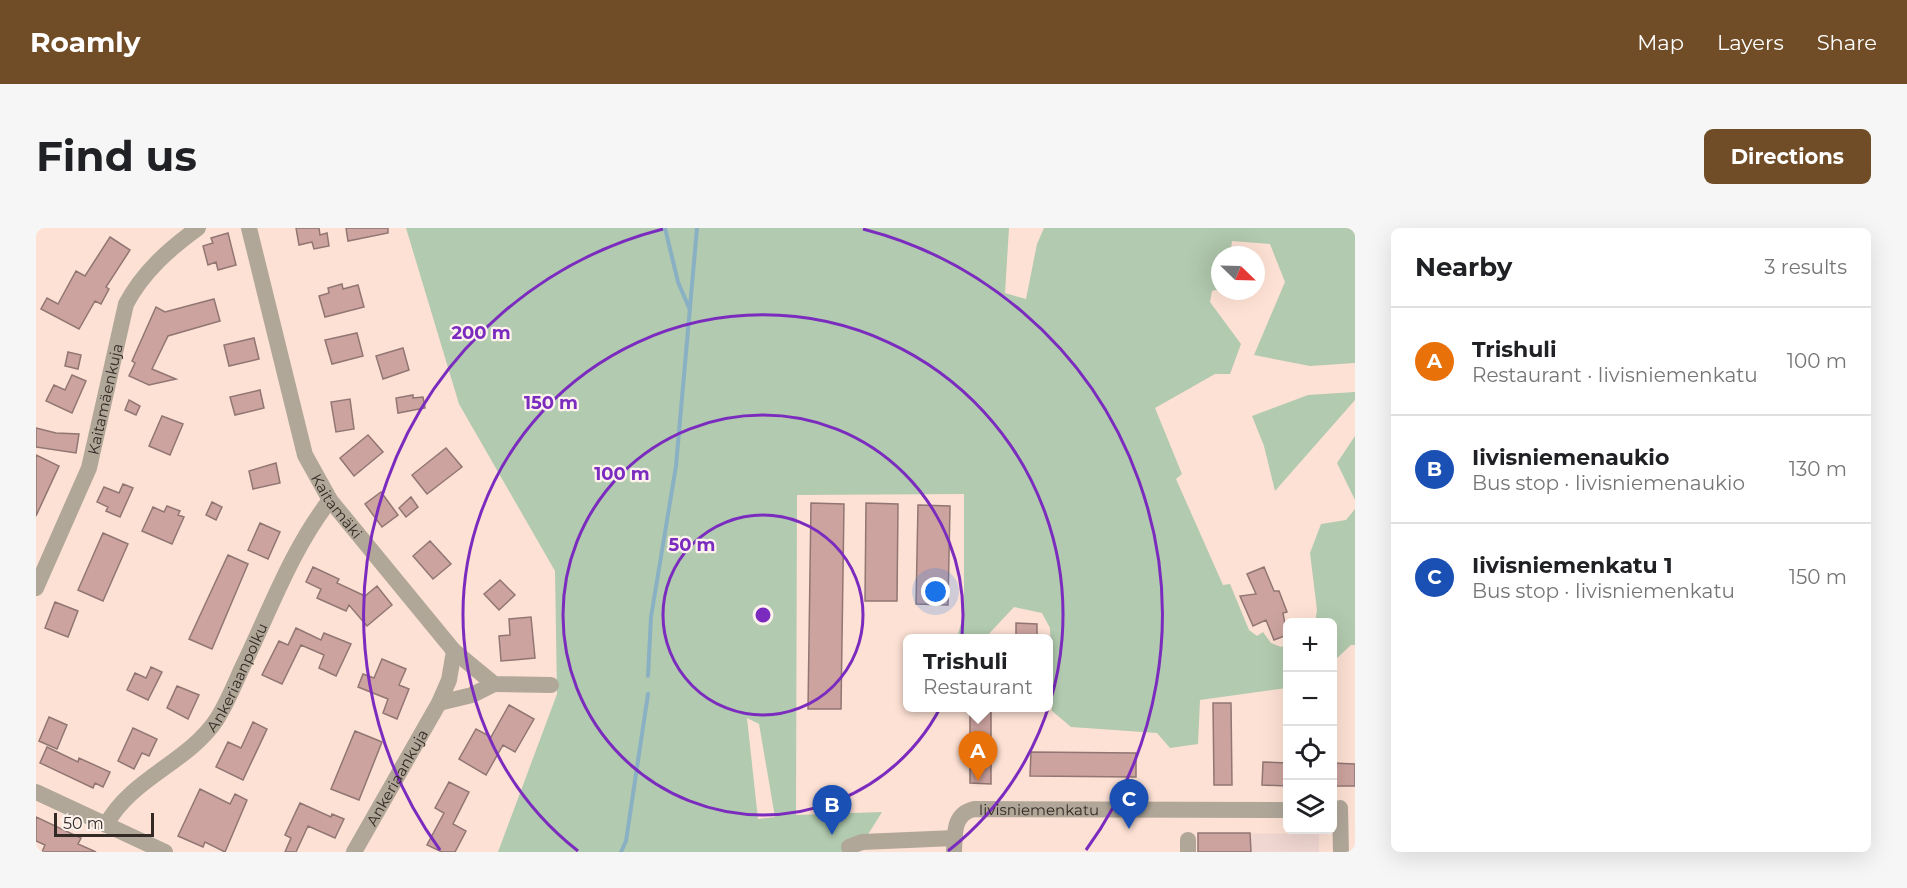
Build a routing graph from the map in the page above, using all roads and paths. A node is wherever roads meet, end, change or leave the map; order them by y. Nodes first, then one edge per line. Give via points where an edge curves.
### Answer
1 (198, 228) edge
2 (249, 228) edge
3 (330, 500) junction
4 (36, 588) edge
5 (454, 651) junction
6 (494, 684) junction
7 (551, 685) dead end
8 (439, 703) junction
9 (36, 792) edge
10 (1343, 808) edge
11 (1283, 810) edge
12 (106, 825) junction
13 (955, 845) edge
14 (849, 847) dead end
15 (165, 852) edge
16 (354, 852) edge
17 (1341, 852) edge

1 - 4 street, Kaitamäenkuja via 153,266 126,304 84,484
2 - 3 street, Kaitamäki via 305,455
3 - 5 street, Kaitamäki
3 - 12 street, Ankeriaanpolku via 285,575 216,720 198,741 128,795
5 - 6 street, Kaitamäki
5 - 8 street, Ankeriaankuja via 449,680
6 - 7 street
6 - 8 street via 472,695
8 - 16 street, Ankeriaankuja
9 - 12 street
10 - 17 street
11 - 13 street, Iivisniemenkatu via 974,809 958,817
12 - 15 street
13 - 14 street via 862,842

